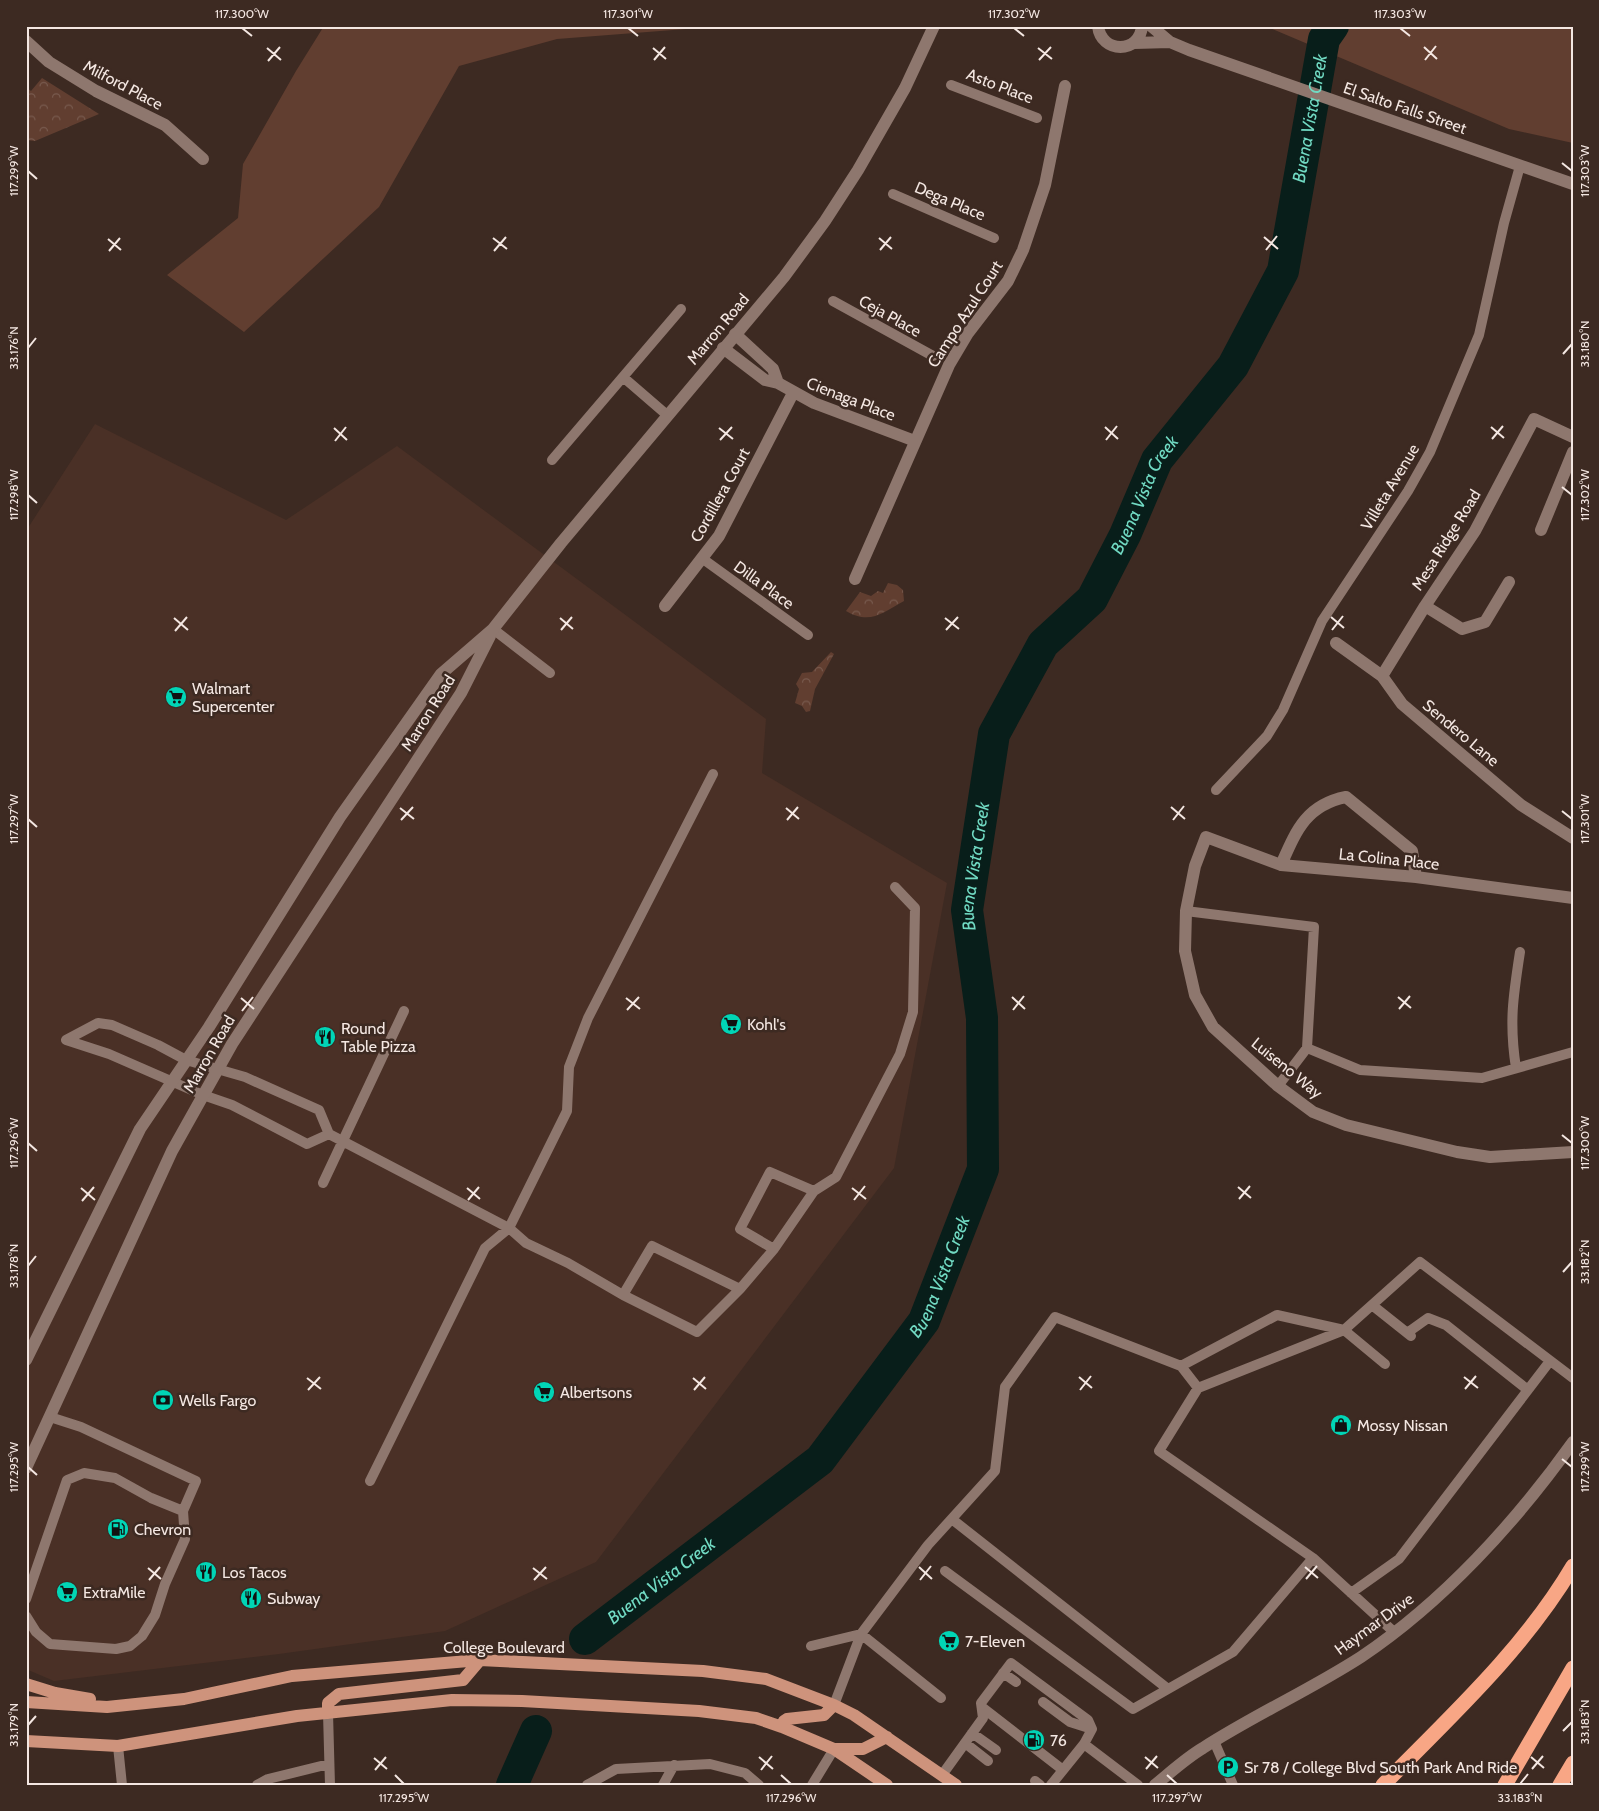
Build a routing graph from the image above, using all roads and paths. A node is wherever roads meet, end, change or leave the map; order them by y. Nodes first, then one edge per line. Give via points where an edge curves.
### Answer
1 (934, 26) edge
2 (1142, 26) edge
3 (1151, 26) edge
4 (1096, 27) edge
5 (26, 41) edge
6 (1170, 42) junction
7 (1134, 43) junction
8 (951, 84) dead end
9 (1065, 86) dead end
10 (1048, 122) junction
11 (203, 159) dead end
12 (1520, 166) junction
13 (1573, 184) edge
14 (893, 194) dead end
15 (994, 238) dead end
16 (833, 301) dead end
17 (680, 309) dead end
18 (735, 334) junction
19 (723, 348) junction
20 (941, 360) junction
21 (623, 377) junction
22 (778, 383) junction
23 (793, 393) junction
24 (667, 415) junction
25 (1573, 437) edge
26 (915, 441) junction
27 (1573, 452) edge
28 (552, 460) dead end
29 (1541, 530) dead end
30 (703, 559) junction
31 (855, 579) dead end
32 (1509, 582) dead end
33 (665, 606) dead end
34 (1425, 606) junction
35 (493, 629) junction
36 (808, 635) dead end
37 (1336, 643) dead end
38 (550, 673) dead end
39 (1382, 676) junction
40 (713, 774) dead end
41 (1216, 790) dead end
42 (1206, 837) joint
43 (1573, 838) edge
44 (1281, 865) junction
45 (1416, 877) junction
46 (895, 887) dead end
47 (1573, 898) edge
48 (1186, 912) junction
49 (1520, 952) dead end
50 (404, 1012) dead end
51 (1307, 1048) junction
52 (1573, 1052) edge
53 (186, 1060) junction
54 (1516, 1068) junction
55 (219, 1069) junction
56 (171, 1082) junction
57 (1278, 1086) junction
58 (203, 1096) junction
59 (328, 1134) junction
60 (342, 1142) junction
61 (1573, 1152) edge
62 (323, 1183) dead end
63 (814, 1192) junction
64 (509, 1228) junction
65 (774, 1248) junction
66 (740, 1289) junction
67 (623, 1295) junction
68 (1372, 1305) junction
69 (1344, 1330) junction
70 (26, 1360) edge
71 (1550, 1361) junction
72 (1385, 1364) dead end
73 (1181, 1366) junction
74 (1573, 1378) edge
75 (1198, 1388) junction
76 (1528, 1390) junction
77 (50, 1417) junction
78 (1573, 1442) edge
79 (26, 1468) edge
80 (370, 1481) dead end
81 (183, 1511) junction
82 (953, 1520) junction
83 (1313, 1558) junction
84 (1573, 1566) edge
85 (945, 1571) dead end
86 (1351, 1593) junction
87 (26, 1599) edge
88 (26, 1616) edge
89 (1394, 1632) junction
90 (861, 1634) junction
91 (811, 1646) dead end
92 (480, 1660) junction
93 (1573, 1668) edge
94 (1003, 1673) junction
95 (1016, 1682) dead end
96 (26, 1684) edge
97 (1168, 1689) junction
98 (941, 1698) dead end
99 (26, 1702) edge
100 (1043, 1702) dead end
101 (124, 1705) junction
102 (834, 1706) junction
103 (983, 1708) junction
104 (328, 1713) junction
105 (782, 1727) junction
106 (1092, 1729) junction
107 (972, 1733) junction
108 (887, 1736) junction
109 (1214, 1741) junction
110 (26, 1742) edge
111 (965, 1743) junction
112 (1084, 1744) junction
113 (118, 1746) junction
114 (834, 1749) junction
115 (996, 1750) dead end
116 (988, 1761) dead end
117 (1573, 1762) edge
118 (329, 1764) junction
119 (674, 1766) junction
120 (1063, 1770) junction
121 (942, 1775) junction
122 (122, 1785) edge
123 (256, 1785) edge
124 (330, 1785) edge
125 (587, 1785) edge
126 (662, 1785) edge
127 (759, 1785) edge
128 (812, 1785) edge
129 (887, 1785) edge
130 (956, 1785) edge
131 (1051, 1785) edge
132 (1138, 1785) edge
133 (1155, 1785) edge
134 (1233, 1785) edge
135 (1383, 1785) edge
136 (1505, 1785) edge
137 (1560, 1785) edge

1 - 18 street, Marron Road via 905,88 830,214
2 - 7 street
3 - 6 street, El Salto Falls Street
4 - 7 street, El Salto Falls Street via 1103,40 1114,47
5 - 11 street, Milford Place via 49,62 96,91 165,126
6 - 7 street, El Salto Falls Street
6 - 12 street, El Salto Falls Street
8 - 10 lane, Asto Place
9 - 10 street, Campo Azul Court
10 - 20 street, Campo Azul Court via 1045,185 1008,282 968,333
12 - 13 street, El Salto Falls Street
12 - 41 lane, Villeta Avenue via 1479,336 1430,452 1322,621 1283,710 1267,736
14 - 15 lane, Dega Place
16 - 20 lane, Ceja Place
17 - 21 lane
18 - 19 street, Marron Road
18 - 22 street, Cienaga Place via 773,369
19 - 22 street, Cienaga Place via 765,380
19 - 24 street, Marron Road
20 - 26 street, Campo Azul Court
21 - 24 lane
21 - 28 lane
22 - 23 street, Cienaga Place
23 - 26 street, Cienaga Place
23 - 30 street, Cordillera Court via 719,536
24 - 35 street, Marron Road
25 - 34 street, Mesa Ridge Road via 1534,419 1475,531
26 - 31 street, Campo Azul Court
27 - 29 street
30 - 33 street, Cordillera Court
30 - 36 lane, Dilla Place
32 - 34 street via 1485,622 1462,629
34 - 39 street, Mesa Ridge Road
35 - 38 lane
35 - 53 street, Marron Road via 441,674 340,817
35 - 55 street, Marron Road via 461,694 232,1044
37 - 39 street, Sendero Lane
39 - 43 street, Sendero Lane via 1402,704 1521,805
40 - 64 lane via 588,1018 569,1067 567,1111
42 - 44 street, La Colina Place
42 - 48 street, Luiseno Way via 1195,866
44 - 45 street, La Colina Place
44 - 45 street via 1304,820 1328,801 1346,797 1412,851
45 - 47 street, La Colina Place
46 - 63 lane via 915,908 913,1012 900,1054 836,1177
48 - 51 lane via 1314,927
48 - 57 street, Luiseno Way via 1185,951 1194,995 1213,1027
49 - 54 lane via 1511,1006
50 - 60 lane
51 - 54 lane via 1360,1070 1482,1078
51 - 57 lane
52 - 54 lane
53 - 55 lane
53 - 56 street, Marron Road
53 - 56 lane via 112,1025 98,1023 66,1040 109,1054
55 - 58 street, Marron Road
55 - 59 lane via 245,1077 318,1110
56 - 58 lane
56 - 70 street, Marron Road via 140,1129
57 - 61 street, Luiseno Way via 1314,1112 1346,1125 1457,1152 1490,1157
58 - 59 lane via 232,1104 308,1144
58 - 77 street, Marron Road via 172,1151
59 - 60 lane
60 - 62 lane
60 - 64 lane
63 - 65 lane
63 - 65 lane via 770,1172 740,1229
64 - 67 lane via 526,1243
64 - 80 lane via 485,1248
65 - 66 lane
66 - 67 lane via 697,1332
66 - 67 lane via 652,1246
68 - 69 lane
68 - 71 lane via 1420,1262
68 - 76 lane via 1410,1334 1428,1318 1446,1325
69 - 72 lane
69 - 73 lane via 1277,1315
69 - 75 lane
71 - 74 lane
71 - 76 lane
73 - 75 lane
73 - 82 lane via 1055,1317 1005,1387 995,1471
75 - 83 lane via 1159,1451
76 - 86 lane via 1399,1559
77 - 79 street, Marron Road
77 - 81 lane via 81,1427 196,1481
78 - 89 street, Haymar Drive via 1545,1481 1459,1577
81 - 87 lane via 115,1478 84,1473 67,1480
81 - 88 lane via 185,1539 154,1615 142,1636 130,1646 116,1649 50,1644 36,1632
82 - 90 lane via 928,1545
82 - 97 lane
83 - 86 lane
83 - 97 lane via 1233,1652
84 - 135 highway via 1517,1644
85 - 97 lane via 1133,1709
86 - 89 lane
89 - 109 street, Haymar Drive via 1361,1657
90 - 91 lane
90 - 98 lane
90 - 102 lane
92 - 101 main road, College Boulevard via 292,1676 184,1698
92 - 102 main road, College Boulevard via 712,1672 766,1679
92 - 104 main road via 463,1680 339,1694 328,1703
93 - 136 highway
94 - 95 lane
94 - 103 lane via 981,1703
94 - 106 lane via 1011,1663 1088,1720
96 - 101 main road via 55,1693
99 - 101 main road, College Boulevard via 107,1707
100 - 106 lane via 1070,1722
102 - 105 main road via 824,1715 787,1719
102 - 108 main road, College Boulevard via 854,1714
103 - 107 lane via 983,1718
103 - 120 lane
104 - 105 main road via 452,1700 522,1701 698,1710 756,1718
104 - 113 main road
104 - 118 lane
105 - 114 main road
106 - 112 lane
107 - 111 lane
107 - 115 lane
108 - 114 main road via 863,1749
108 - 121 main road, College Boulevard
109 - 133 street, Haymar Drive
109 - 134 lane
110 - 113 main road
111 - 116 lane
111 - 121 lane
112 - 120 lane
112 - 132 lane
113 - 122 lane
114 - 128 lane
114 - 129 main road
117 - 137 highway
118 - 123 lane
118 - 124 lane
119 - 125 lane via 616,1769
119 - 126 lane
119 - 127 lane via 710,1764 744,1773
120 - 131 lane
121 - 130 main road, College Boulevard

